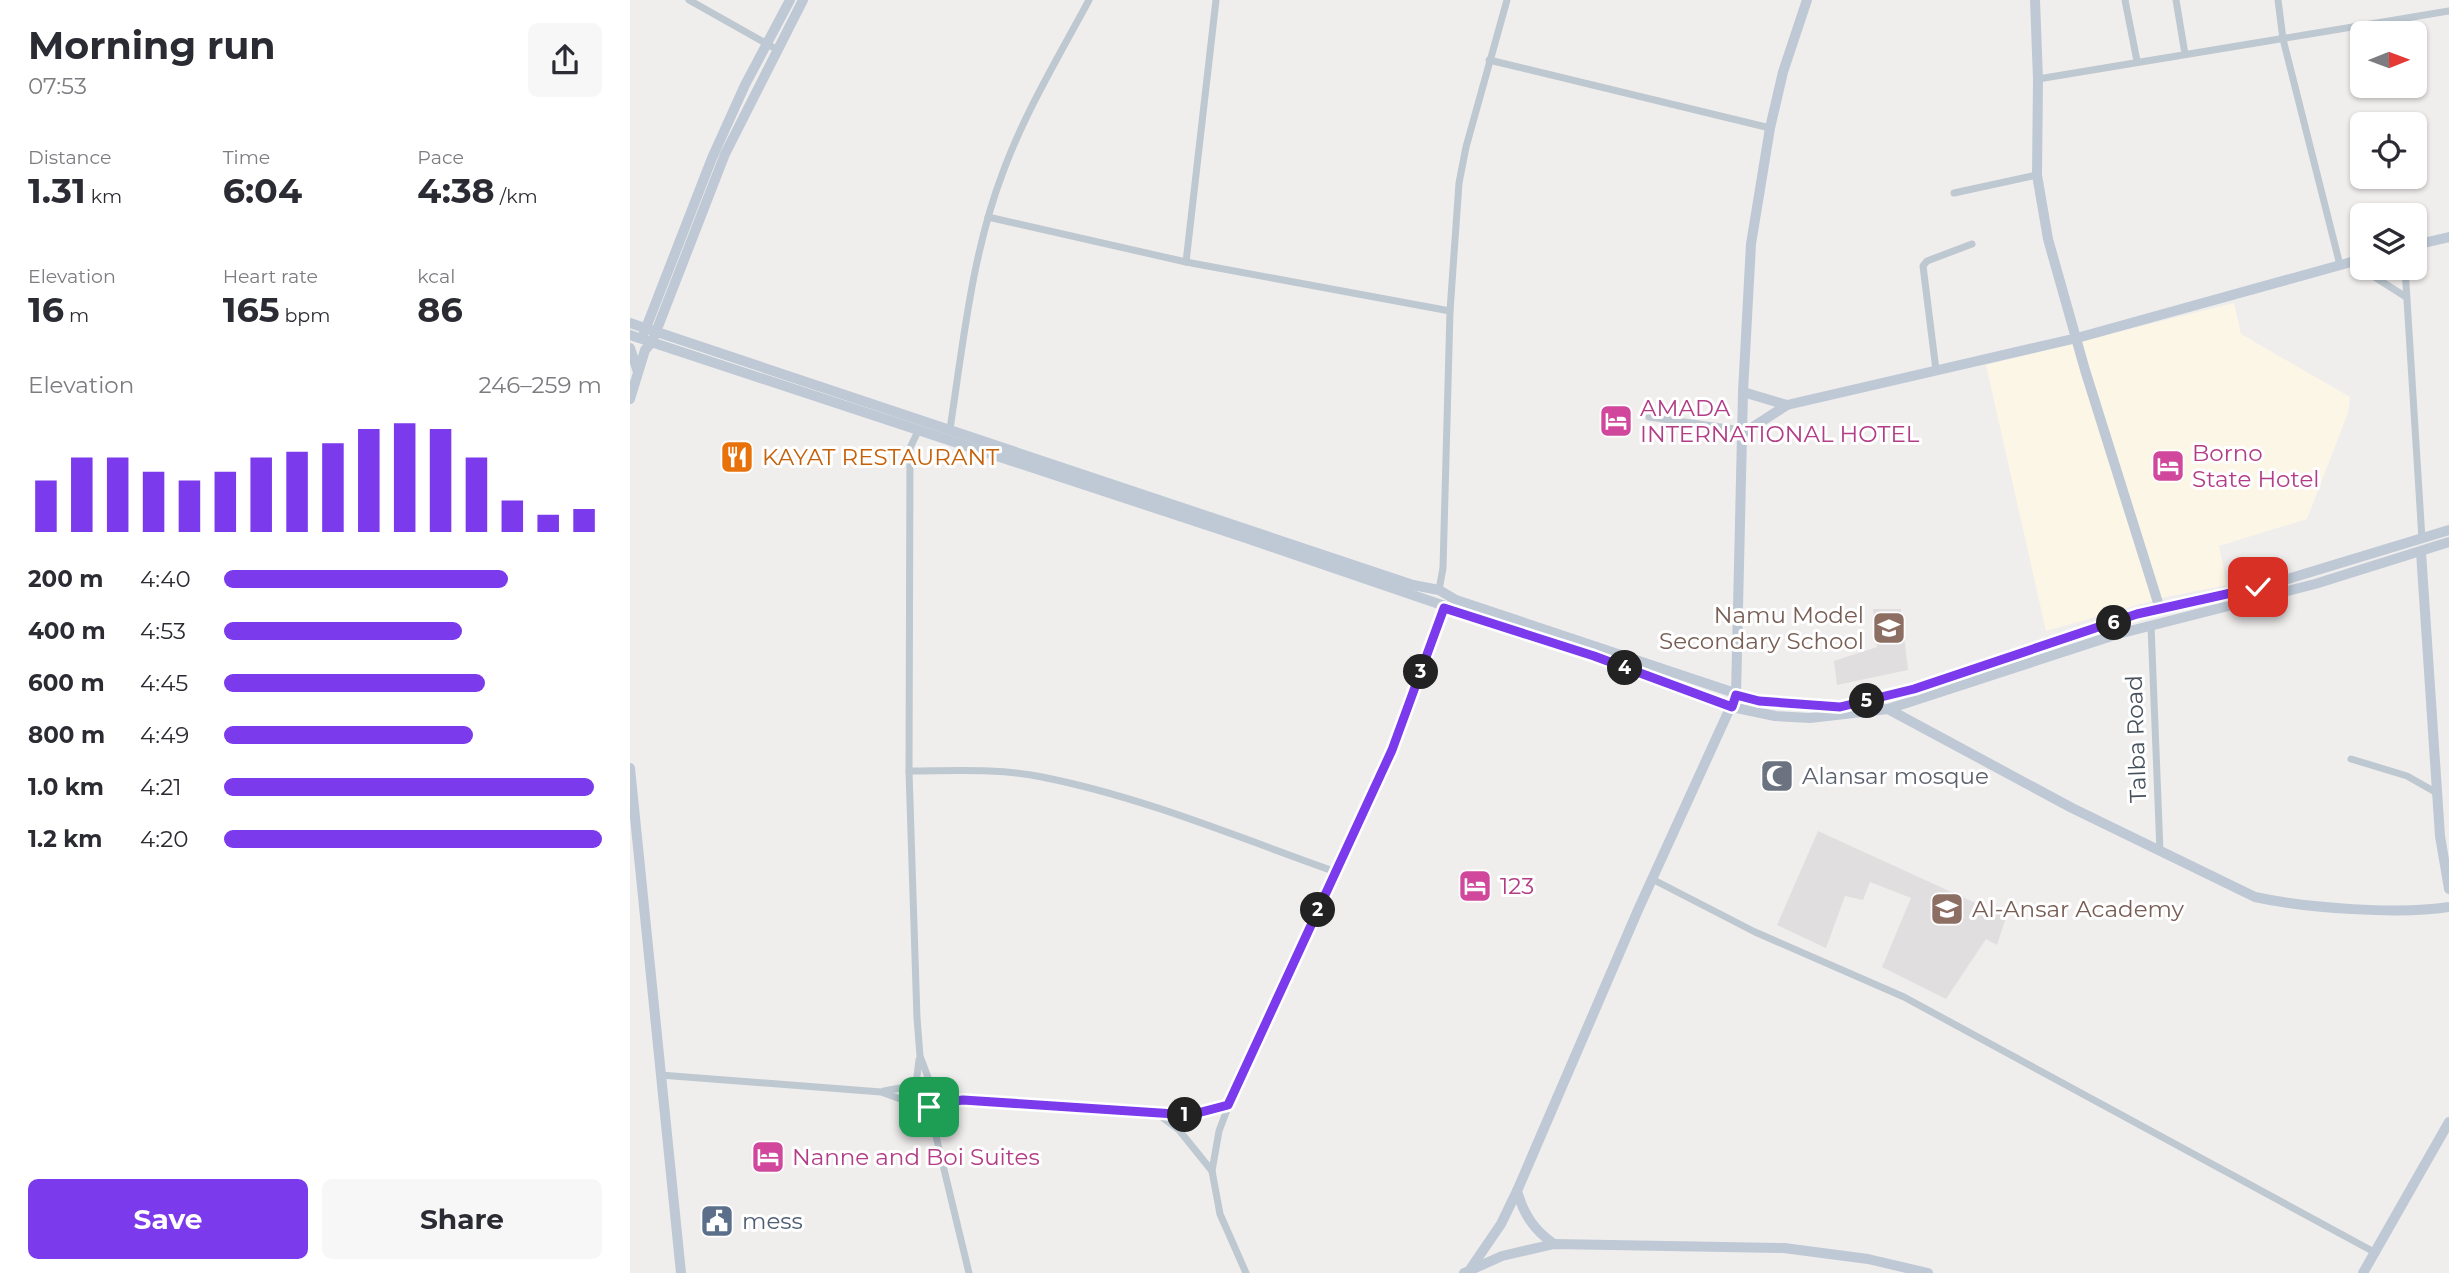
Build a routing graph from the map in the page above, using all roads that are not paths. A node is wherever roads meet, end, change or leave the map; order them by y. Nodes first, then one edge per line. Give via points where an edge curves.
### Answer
1 (689, 0) edge
2 (790, 0) edge
3 (803, 0) edge
4 (1089, 0) edge
5 (1216, 0) edge
6 (1507, 0) edge
7 (1807, 0) edge
8 (2035, 0) edge
9 (2125, 0) edge
10 (2176, 0) edge
11 (2278, 0) edge
12 (2449, 11) edge
13 (2283, 39) junction
14 (771, 47) junction
15 (2185, 54) junction
16 (1489, 60) junction
17 (2137, 61) junction
18 (2038, 79) junction
19 (1770, 128) junction
20 (2036, 175) junction
21 (1954, 193) dead end
22 (988, 217) junction
23 (2449, 237) edge
24 (2427, 242) edge
25 (1972, 244) dead end
26 (1186, 262) junction
27 (2350, 263) edge
28 (2346, 264) junction
29 (2405, 280) edge
30 (2406, 297) junction
31 (1450, 312) junction
32 (630, 323) edge
33 (630, 335) edge
34 (648, 338) junction
35 (2077, 338) junction
36 (630, 348) edge
37 (1936, 370) junction
38 (638, 375) junction
39 (1743, 392) junction
40 (630, 399) edge
41 (1787, 405) junction
42 (1649, 417) dead end
43 (919, 429) junction
44 (950, 429) junction
45 (1742, 432) junction
46 (2449, 530) edge
47 (2449, 542) edge
48 (2422, 546) junction
49 (1439, 590) junction
50 (1444, 608) junction
51 (2160, 609) junction
52 (2151, 625) junction
53 (1736, 695) junction
54 (1732, 707) junction
55 (1888, 709) junction
56 (2351, 759) dead end
57 (630, 768) edge
58 (909, 771) junction
59 (2438, 793) junction
60 (2160, 851) junction
61 (1336, 872) junction
62 (1652, 879) junction
63 (2449, 889) edge
64 (2449, 907) edge
65 (920, 1056) junction
66 (660, 1075) junction
67 (913, 1085) junction
68 (930, 1086) junction
69 (881, 1092) junction
70 (963, 1100) junction
71 (909, 1102) junction
72 (931, 1105) junction
73 (1228, 1105) junction
74 (917, 1110) junction
75 (1158, 1114) junction
76 (2449, 1122) edge
77 (933, 1135) junction
78 (1212, 1171) junction
79 (1517, 1191) junction
80 (1554, 1244) junction
81 (2377, 1254) junction
82 (1467, 1270) edge
83 (681, 1273) edge
84 (969, 1273) edge
85 (1246, 1273) edge
86 (1928, 1273) edge
87 (2363, 1273) edge

1 - 14 street
2 - 14 street
3 - 14 street
4 - 22 street via 1039,92
5 - 26 street
6 - 16 street
7 - 19 street
8 - 18 street
9 - 17 street
10 - 15 street
11 - 13 street
12 - 13 street
13 - 15 street
13 - 28 street
14 - 34 street
15 - 17 street
16 - 19 street
16 - 31 street via 1465,147
17 - 18 street
18 - 20 street
19 - 39 street via 1751,244
20 - 21 street
20 - 35 street via 2048,239
22 - 26 street
22 - 44 street
23 - 24 street
25 - 37 street via 1923,266
26 - 31 street
27 - 28 street
28 - 30 street
28 - 35 street
29 - 30 street
30 - 48 street
31 - 49 street
32 - 34 street
33 - 34 street
34 - 38 street
34 - 43 street
34 - 44 street
35 - 37 street
35 - 51 street
36 - 38 street
37 - 41 street
38 - 40 street
39 - 41 street
39 - 45 street
41 - 45 street
42 - 45 street
43 - 50 street
43 - 58 street via 910,448
44 - 49 street
45 - 53 street
46 - 48 street
47 - 48 street
48 - 51 street
48 - 52 street via 2315,584
48 - 59 street
49 - 53 street via 1455,600
50 - 54 street
50 - 61 street via 1392,750
51 - 53 street via 1914,689 1840,707 1783,704
52 - 55 street
52 - 60 street, Talba Road
53 - 54 street
54 - 55 street via 1810,718
54 - 62 street
55 - 60 street
56 - 59 street via 2407,776
57 - 66 street
58 - 61 street via 1041,776 1153,807
58 - 65 street
59 - 63 street
60 - 64 street via 2255,897 2279,902 2427,910
61 - 73 street
62 - 79 street
62 - 81 street via 1755,932 1903,997
65 - 67 street
65 - 68 street
66 - 69 street
66 - 83 street
67 - 68 street
67 - 69 street
67 - 71 street via 906,1096
68 - 70 street
68 - 72 street
69 - 71 street
70 - 72 street
70 - 75 street
71 - 74 street
72 - 74 street
72 - 77 street
73 - 75 street via 1208,1113
73 - 78 street
74 - 77 street
75 - 78 street via 1179,1130
76 - 81 street
77 - 84 street
78 - 85 street via 1220,1214
79 - 80 street via 1524,1213
79 - 82 street
80 - 82 street
80 - 86 street via 1784,1248 1868,1259
81 - 87 street

